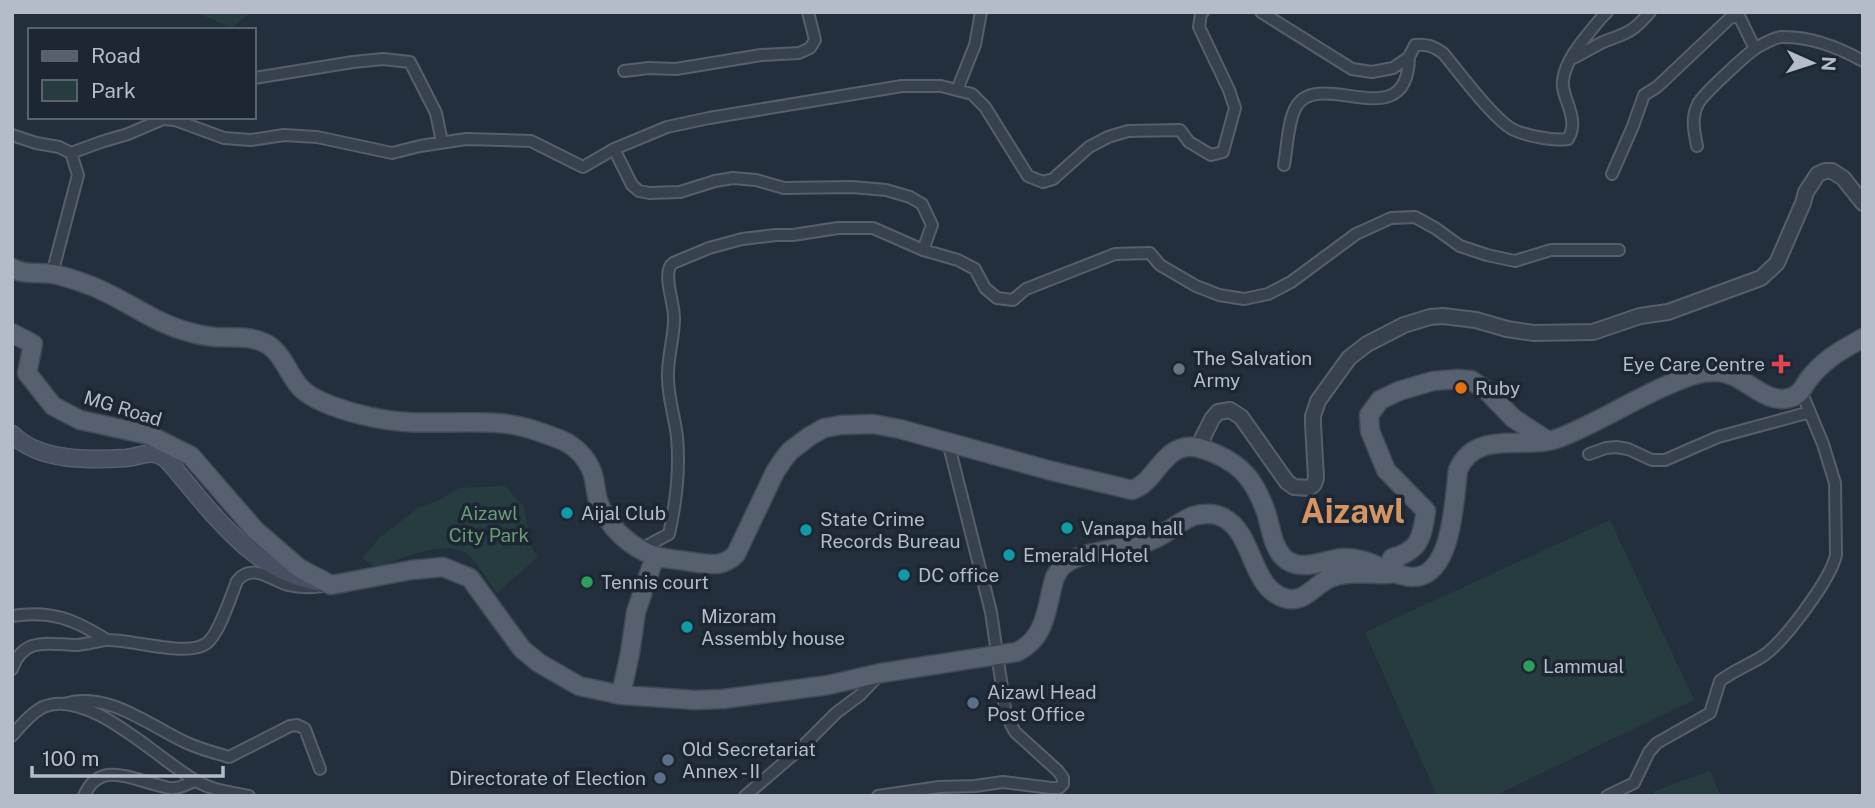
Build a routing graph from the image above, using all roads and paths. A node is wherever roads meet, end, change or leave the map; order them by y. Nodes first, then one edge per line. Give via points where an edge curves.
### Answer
1 (808, 12) edge
2 (981, 12) edge
3 (1203, 12) edge
4 (1261, 12) edge
5 (1607, 12) edge
6 (1650, 12) edge
7 (1738, 14) edge
8 (1755, 49) junction
9 (1409, 57) junction
10 (1570, 59) junction
11 (1863, 61) edge
12 (624, 71) dead end
13 (256, 78) edge
14 (957, 90) junction
15 (12, 135) edge
16 (442, 142) junction
17 (1697, 146) dead end
18 (614, 149) junction
19 (71, 153) junction
20 (1284, 165) dead end
21 (1612, 174) dead end
22 (1863, 203) edge
23 (923, 250) junction
24 (1619, 250) dead end
25 (12, 268) edge
26 (52, 274) junction
27 (12, 333) edge
28 (1863, 338) edge
29 (1801, 391) junction
30 (1810, 412) junction
31 (12, 434) edge
32 (1548, 441) junction
33 (948, 442) junction
34 (1198, 447) junction
35 (1589, 454) dead end
36 (648, 552) junction
37 (1397, 574) junction
38 (331, 584) junction
39 (12, 615) edge
40 (107, 640) junction
41 (998, 656) junction
42 (12, 669) edge
43 (881, 673) junction
44 (621, 695) junction
45 (64, 704) junction
46 (12, 736) edge
47 (320, 769) dead end
48 (195, 781) junction
49 (84, 796) edge
50 (249, 796) edge
51 (744, 796) edge
52 (878, 796) edge
53 (1607, 796) edge

1 - 12 street via 815,40 799,53
2 - 14 street via 975,45
3 - 14 street via 1199,27 1235,108 1223,152 1211,155 1189,142 1180,130 1128,131 1089,147 1053,179 1043,182 1028,176 985,107 972,94
4 - 9 street via 1352,69 1393,68
5 - 10 street
6 - 10 street via 1638,27
7 - 8 street
7 - 21 street via 1644,95
8 - 11 street via 1777,37 1805,39
8 - 17 street via 1699,101 1693,126
9 - 10 street via 1415,46 1434,47 1513,130 1559,140 1568,139 1572,132 1562,82
9 - 20 street via 1405,83 1383,98 1306,97 1296,106
13 - 16 street via 363,61 410,62 436,113
14 - 18 street via 902,86 709,118 667,127
15 - 19 street
16 - 18 street via 531,141 583,167
16 - 19 street via 392,153 317,137 224,138 163,119
18 - 23 street via 632,185 649,193 680,192 733,178 784,188 852,187 910,197 922,204 932,225
19 - 26 street via 78,175
22 - 34 street via 1843,178 1832,171 1818,173 1777,263 1761,278 1668,312 1593,332 1534,333 1476,320 1430,317 1384,335 1349,358 1318,401 1313,424 1317,478 1309,488 1287,482 1241,417 1230,410 1218,412
23 - 24 street via 966,264 997,298 1013,300 1026,289 1115,254 1150,253 1160,265 1219,295 1244,299 1268,294 1356,234 1391,218 1415,217 1460,246 1516,261 1551,250
23 - 36 street via 873,228 838,228 734,241 669,266 674,320 668,382 677,436 675,506 669,534
25 - 26 main road via 20,273
26 - 36 main road via 89,285 184,331 253,338 278,353 302,390 340,408 404,422 500,423 564,441 586,460 607,519 622,536
27 - 38 main road, MG Road via 33,344 27,373 53,406 80,420 149,435 191,456 255,530 299,568
28 - 29 main road via 1824,362
29 - 30 street
29 - 32 main road via 1780,400 1739,377 1704,373 1643,395
30 - 35 street via 1718,438 1665,460 1616,447
30 - 53 street via 1835,483 1833,565 1807,608 1769,652 1720,681 1710,713 1657,743 1634,783
31 - 38 main road via 56,455 99,460 159,454 223,526 264,561 288,574
32 - 37 main road via 1494,443 1469,453 1458,470 1449,539 1441,557 1426,574 1411,578
32 - 37 main road via 1513,418 1471,380 1433,381 1380,400 1369,415 1370,431 1386,470 1426,511 1422,537 1407,554 1392,558
33 - 34 main road via 1132,490 1177,450
33 - 36 main road via 873,424 824,428 782,460 730,560 710,564
33 - 41 street
34 - 37 main road via 1245,471 1266,511 1276,545 1289,562 1306,566 1358,559
36 - 44 main road
37 - 41 main road via 1341,575 1304,597 1286,598 1262,578 1230,521 1212,514 1194,516 1151,541 1065,564 1055,577 1037,637 1026,648
38 - 40 street via 298,587 248,572 237,581 216,631 204,646 181,649
38 - 44 main road via 443,567 470,578 522,649 539,663 579,686
39 - 40 street via 40,613 66,619
40 - 42 street via 34,644 19,654
41 - 43 main road
41 - 52 street via 1010,724 1058,771 1063,784 1051,788 1003,782
43 - 44 main road via 723,699
43 - 51 street
45 - 46 street via 41,708
45 - 47 street via 102,701 188,744 229,757 297,725 305,729
45 - 48 street via 97,713
48 - 49 street via 174,788 109,774 94,780
48 - 50 street

